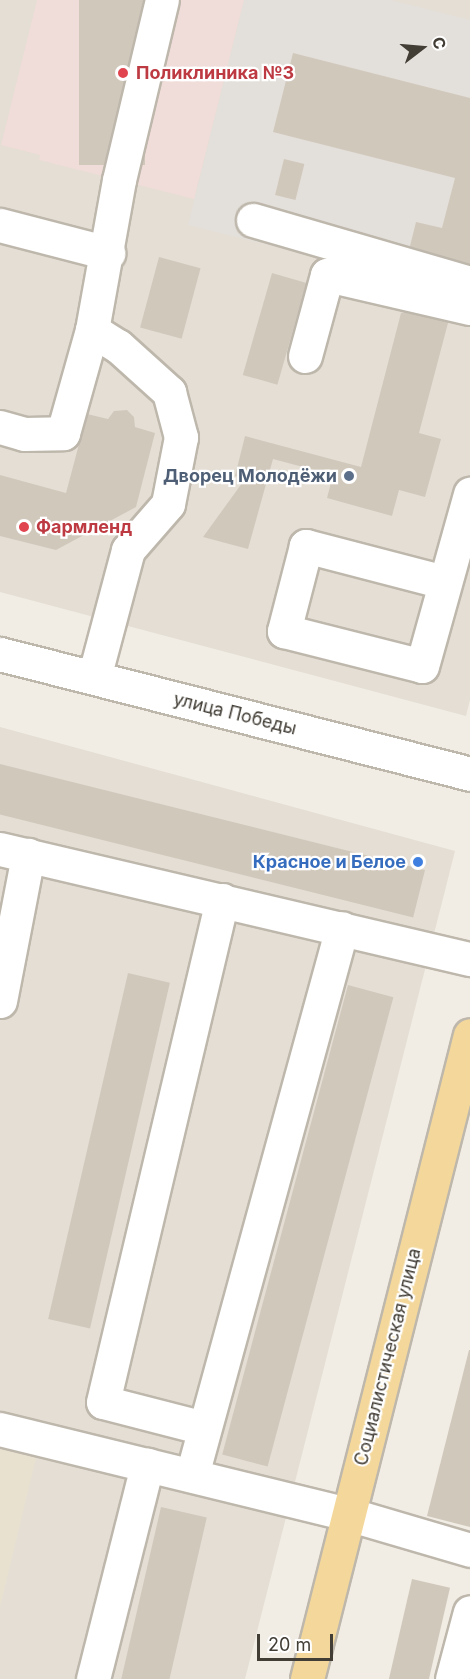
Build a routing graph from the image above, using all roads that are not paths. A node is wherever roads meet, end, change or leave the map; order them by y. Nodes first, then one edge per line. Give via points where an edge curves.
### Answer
1 (162, 0) edge
2 (253, 220) dead end
3 (0, 225) edge
4 (108, 253) junction
5 (470, 283) edge
6 (470, 308) edge
7 (92, 330) junction
8 (305, 356) dead end
9 (0, 427) edge
10 (470, 494) edge
11 (444, 582) junction
12 (0, 654) edge
13 (94, 678) junction
14 (470, 774) edge
15 (14, 852) edge
16 (222, 900) junction
17 (342, 928) junction
18 (470, 959) edge
19 (0, 1001) edge
20 (469, 1045) edge
21 (204, 1428) junction
22 (0, 1429) edge
23 (147, 1465) junction
24 (192, 1475) junction
25 (348, 1514) junction
26 (470, 1550) edge
27 (470, 1612) edge
28 (93, 1679) edge
29 (307, 1679) edge
30 (452, 1679) edge

1 - 4 street via 119,180
2 - 5 street
3 - 4 street
4 - 7 street
6 - 8 street via 327,275
7 - 9 street via 63,433 24,434
7 - 13 street via 118,346 169,392 181,437 168,504 128,550
10 - 11 street
11 - 11 street via 306,546 284,631 422,666
12 - 13 street, улица Победы
13 - 14 street, улица Победы
15 - 16 street
15 - 19 street
16 - 17 street
16 - 21 street via 103,1402
17 - 18 street
17 - 21 street
20 - 25 main road, Социалистическая улица
21 - 24 street
22 - 23 street
23 - 24 street
23 - 28 street
24 - 25 street
25 - 26 street
25 - 29 main road, Социалистическая улица
27 - 30 street

